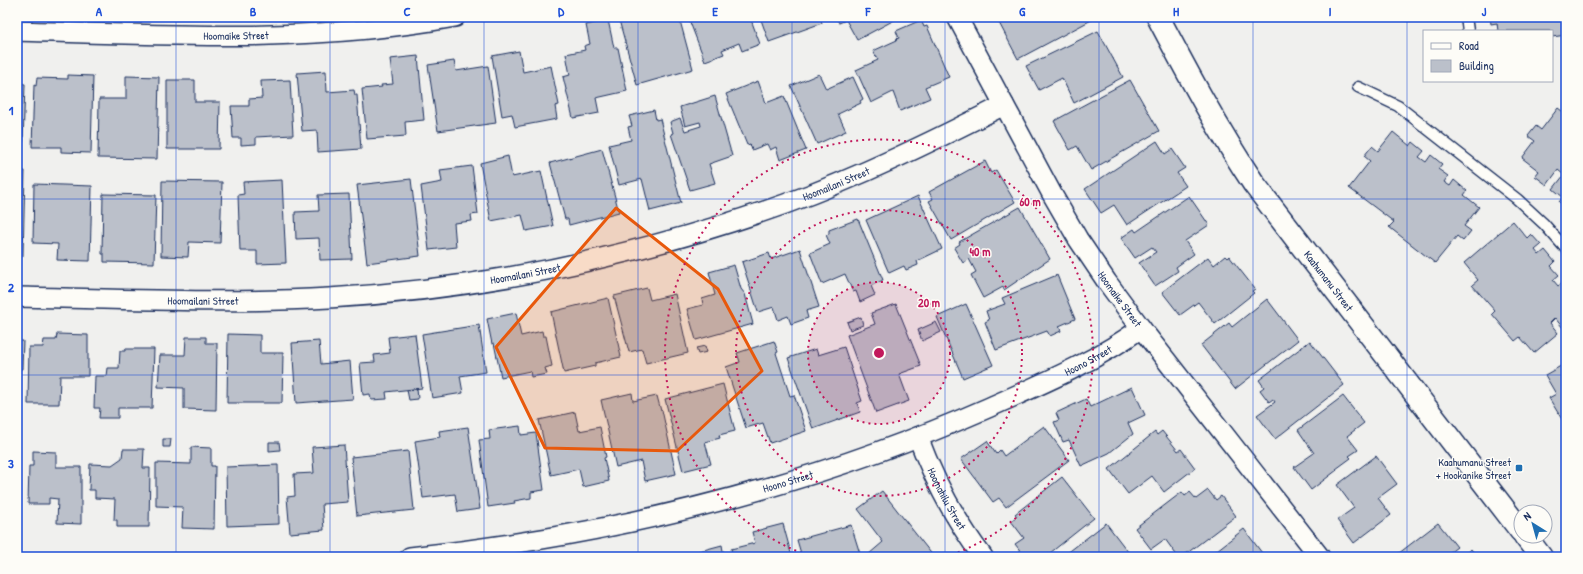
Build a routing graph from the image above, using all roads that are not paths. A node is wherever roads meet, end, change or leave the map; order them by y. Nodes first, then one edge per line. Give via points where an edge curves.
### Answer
1 (455, 17) edge
2 (957, 17) edge
3 (1158, 17) edge
4 (1466, 17) edge
5 (1468, 30) edge
6 (17, 32) edge
7 (1358, 87) dead end
8 (1004, 105) junction
9 (1566, 249) edge
10 (17, 297) edge
11 (1140, 328) junction
12 (918, 437) junction
13 (1513, 521) edge
14 (1530, 544) edge
15 (503, 551) edge
16 (410, 557) edge
17 (983, 557) edge
18 (1320, 557) edge
19 (1541, 557) edge

1 - 6 street, Hoomaike Street via 353,31 276,35
2 - 8 street, Hoomaike Street
3 - 13 street, Kaahumanu Street via 1235,156 1254,184
4 - 5 lane
7 - 9 lane via 1398,106 1517,199
8 - 10 street, Hoomailani Street via 879,166 786,203 713,228 632,251 551,269 479,282 331,298 221,301
8 - 11 street, Hoomaike Street via 1078,238
11 - 12 street, Hoono Street via 1120,343 1028,390
11 - 18 street, Hoomaike Street
12 - 15 street, Hoono Street via 811,475 734,497
12 - 17 street, Hoomahilu Street via 947,502
14 - 19 street
15 - 16 street, Hoono Street

